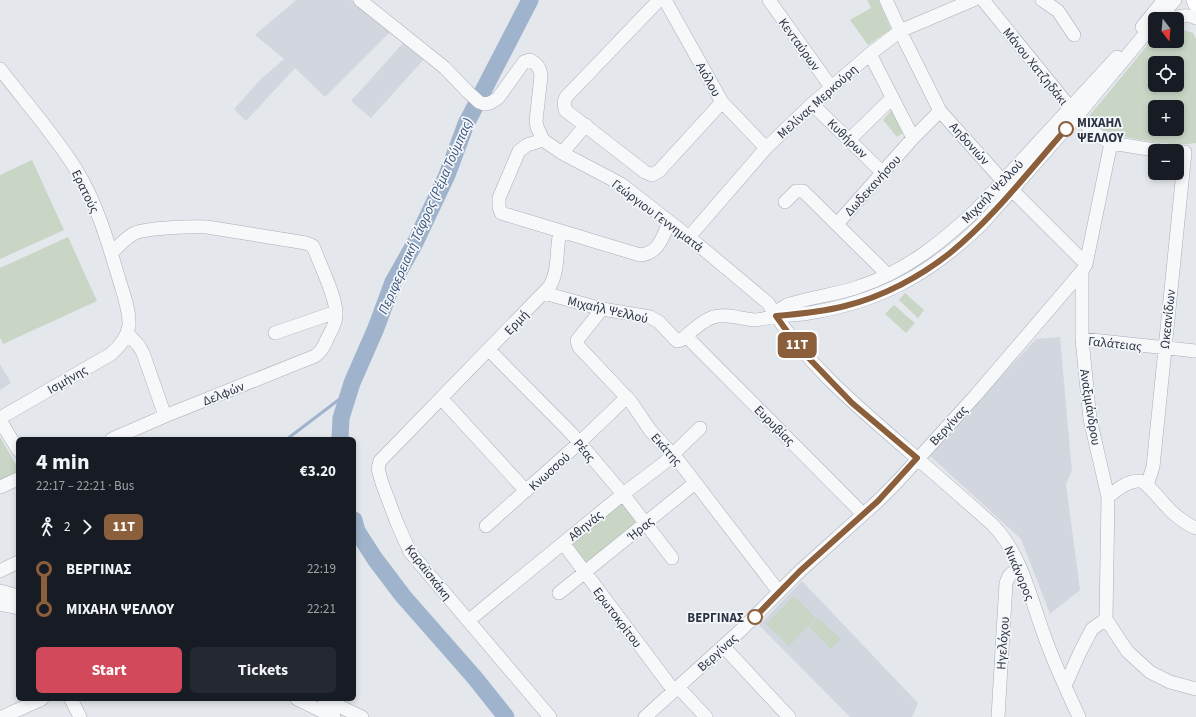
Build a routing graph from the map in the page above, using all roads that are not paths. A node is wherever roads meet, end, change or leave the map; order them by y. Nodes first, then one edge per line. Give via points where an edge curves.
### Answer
1 (360, 0) edge
2 (769, 0) edge
3 (886, 0) edge
4 (973, 0) edge
5 (983, 0) edge
6 (1042, 0) edge
7 (1166, 0) edge
8 (660, 1) edge
9 (1161, 12) edge
10 (1184, 17) edge
11 (1196, 18) edge
12 (900, 31) junction
13 (1148, 32) edge
14 (1074, 36) dead end
15 (870, 54) junction
16 (0, 69) edge
17 (832, 87) junction
18 (892, 98) junction
19 (722, 102) junction
20 (812, 104) junction
21 (940, 110) junction
22 (1074, 111) junction
23 (586, 125) junction
24 (913, 138) junction
25 (543, 140) junction
26 (850, 140) junction
27 (1111, 143) junction
28 (766, 148) junction
29 (1148, 149) edge
30 (1186, 151) edge
31 (562, 154) junction
32 (883, 173) junction
33 (1008, 185) junction
34 (785, 202) dead end
35 (670, 222) junction
36 (837, 224) junction
37 (560, 231) junction
38 (689, 238) junction
39 (111, 254) junction
40 (1084, 267) junction
41 (888, 275) junction
42 (544, 293) junction
43 (602, 309) junction
44 (336, 312) junction
45 (776, 316) junction
46 (127, 332) junction
47 (275, 333) dead end
48 (686, 336) junction
49 (1082, 340) junction
50 (1164, 348) junction
51 (489, 350) junction
52 (1196, 351) edge
53 (627, 397) junction
54 (441, 398) junction
55 (165, 416) junction
56 (0, 419) edge
57 (700, 428) dead end
58 (117, 437) edge
59 (579, 443) junction
60 (16, 447) edge
61 (672, 454) junction
62 (917, 458) junction
63 (16, 481) edge
64 (695, 483) junction
65 (1147, 485) junction
66 (0, 487) edge
67 (526, 491) junction
68 (623, 494) junction
69 (1108, 497) junction
70 (863, 514) junction
71 (646, 523) junction
72 (486, 526) dead end
73 (1196, 528) edge
74 (563, 543) junction
75 (672, 558) dead end
76 (16, 563) edge
77 (0, 571) edge
78 (585, 572) junction
79 (1013, 572) dead end
80 (0, 591) edge
81 (780, 592) junction
82 (559, 593) dead end
83 (16, 595) edge
84 (0, 604) edge
85 (16, 608) edge
86 (1106, 619) junction
87 (468, 621) junction
88 (723, 646) junction
89 (1065, 686) junction
90 (676, 689) junction
91 (1196, 689) edge
92 (38, 701) edge
93 (72, 701) edge
94 (301, 701) edge
95 (328, 701) edge
96 (2, 717) edge
97 (80, 717) edge
98 (334, 717) edge
99 (362, 717) edge
100 (550, 717) edge
101 (645, 717) edge
102 (706, 717) edge
103 (789, 717) edge
104 (998, 717) edge
105 (1080, 717) edge

1 - 25 street via 445,68 468,92 484,104 498,98 526,61 530,60 537,64 541,81 536,127
2 - 17 street, Κενταύρων
3 - 12 street, Αηδονιών
4 - 12 street, Μελίνας Μερκούρη
5 - 22 street, Μάνου Χατζηδάκι
6 - 14 street via 1058,11
7 - 9 street, Μιχαήλ Ψελλού
7 - 22 street, Μιχαήλ Ψελλού
8 - 19 street, Αιόλου
8 - 23 street via 564,99 565,110
10 - 11 street
12 - 15 street, Μελίνας Μερκούρη
12 - 21 street, Αηδονιών
13 - 22 street, Μιχαήλ Ψελλού via 1117,69
15 - 17 street, Μελίνας Μερκούρη
15 - 18 street
16 - 39 street, Ερατούς via 81,178 103,227
17 - 20 street, Μελίνας Μερκούρη
18 - 24 street
18 - 26 street
19 - 23 street via 659,171 652,175 644,172
19 - 28 street, Αιόλου
20 - 26 street, Κυθήρων
20 - 28 street, Μελίνας Μερκούρη
21 - 24 street, Δωδεκανήσου
21 - 33 street, Αηδονιών
22 - 27 street, Μάνου Χατζηδάκι via 1097,135
22 - 33 street, Μιχαήλ Ψελλού
23 - 31 street
24 - 32 street, Δωδεκανήσου
25 - 31 street, Γεώργιου Γεννηματά
25 - 37 street via 527,145 519,151 500,198 499,207 501,213
26 - 32 street, Κυθήρων
27 - 29 street
27 - 40 street, Αναξιμάνδρου
28 - 38 street, Μελίνας Μερκούρη
30 - 50 street, Ωκεανίδων
31 - 35 street, Γεώργιου Γεννηματά via 621,184
32 - 36 street, Δωδεκανήσου
33 - 40 street, Αηδονιών
33 - 41 street, Μιχαήλ Ψελλού via 938,243
33 - 45 street, Μιχαήλ Ψελλού via 982,224 949,254 906,282 845,306 808,314
34 - 36 street via 794,192 801,190
35 - 37 street via 658,247 643,255
35 - 38 street, Γεώργιου Γεννηματά
36 - 41 street, Δωδεκανήσου
37 - 42 street, Ερμή via 554,276
38 - 45 street, Γεώργιου Γεννηματά via 768,303
39 - 44 street via 135,232 194,227 216,228 306,243 315,250
39 - 46 street, Ερατούς via 127,308
40 - 49 street, Αναξιμάνδρου
40 - 62 street, Βεργίνας via 976,395
41 - 45 street, Μιχαήλ Ψελλού via 852,289 793,303 777,311
42 - 43 street, Μιχαήλ Ψελλού
42 - 51 street, Ερμή
43 - 48 street, Μιχαήλ Ψελλού via 652,318 677,340
43 - 53 street, Εκάτης via 578,339 578,344
44 - 47 street
44 - 55 street, Δελφών via 327,339 321,351 315,356
45 - 48 street, Μιχαήλ Ψελλού via 757,320 719,316 702,322
45 - 62 street, Γεώργιου Γεννηματά via 799,348 852,403
46 - 55 street via 143,353
46 - 56 street, Ισμήνης via 111,354
48 - 70 street, Ευρυβίας
49 - 50 street, Γαλάτειας
49 - 69 street, Αναξιμάνδρου via 1090,419
50 - 52 street, Γαλάτειας
50 - 65 street, Ωκεανίδων via 1153,467
51 - 54 street, Ερμή
51 - 59 street, Ρέας via 559,419
53 - 59 street, Κνωσσού
53 - 61 street, Εκάτης via 650,430
54 - 67 street
54 - 87 street, Καραϊσκάκη via 380,461 378,469 408,548
55 - 58 street, Δελφών
56 - 60 street
57 - 61 street, Αθηνάς
59 - 67 street, Κνωσσού
59 - 68 street, Ρέας
61 - 64 street, Εκάτης
61 - 68 street, Αθηνάς
62 - 70 street, Βεργίνας via 892,487
62 - 89 street, Νικάνορος via 1003,535 1023,576
63 - 66 street
64 - 71 street, Ήρας
64 - 81 street, Εκάτης
65 - 69 street via 1141,481 1132,482 1118,488
65 - 73 street via 1170,511
67 - 72 street, Κνωσσού
68 - 71 street, Ρέας
68 - 74 street, Αθηνάς
69 - 86 street, Αναξιμάνδρου
70 - 81 street, Βεργίνας
71 - 75 street, Ρέας
71 - 78 street, Ήρας
74 - 78 street, Ερωτοκρίτου
74 - 87 street, Αθηνάς
76 - 77 street
78 - 82 street, Ήρας
78 - 90 street, Ερωτοκρίτου
79 - 104 street, Ηγελόχου via 1006,583
80 - 83 street
81 - 88 street, Βεργίνας
84 - 85 street
86 - 89 street via 1092,629
86 - 91 street via 1123,646 1150,672
87 - 100 street, Καραϊσκάκη
88 - 90 street, Βεργίνας
88 - 103 street
89 - 105 street, Νικάνορος
90 - 101 street, Βεργίνας
90 - 102 street, Ερωτοκρίτου
92 - 96 street
93 - 97 street
94 - 98 street
95 - 99 street

